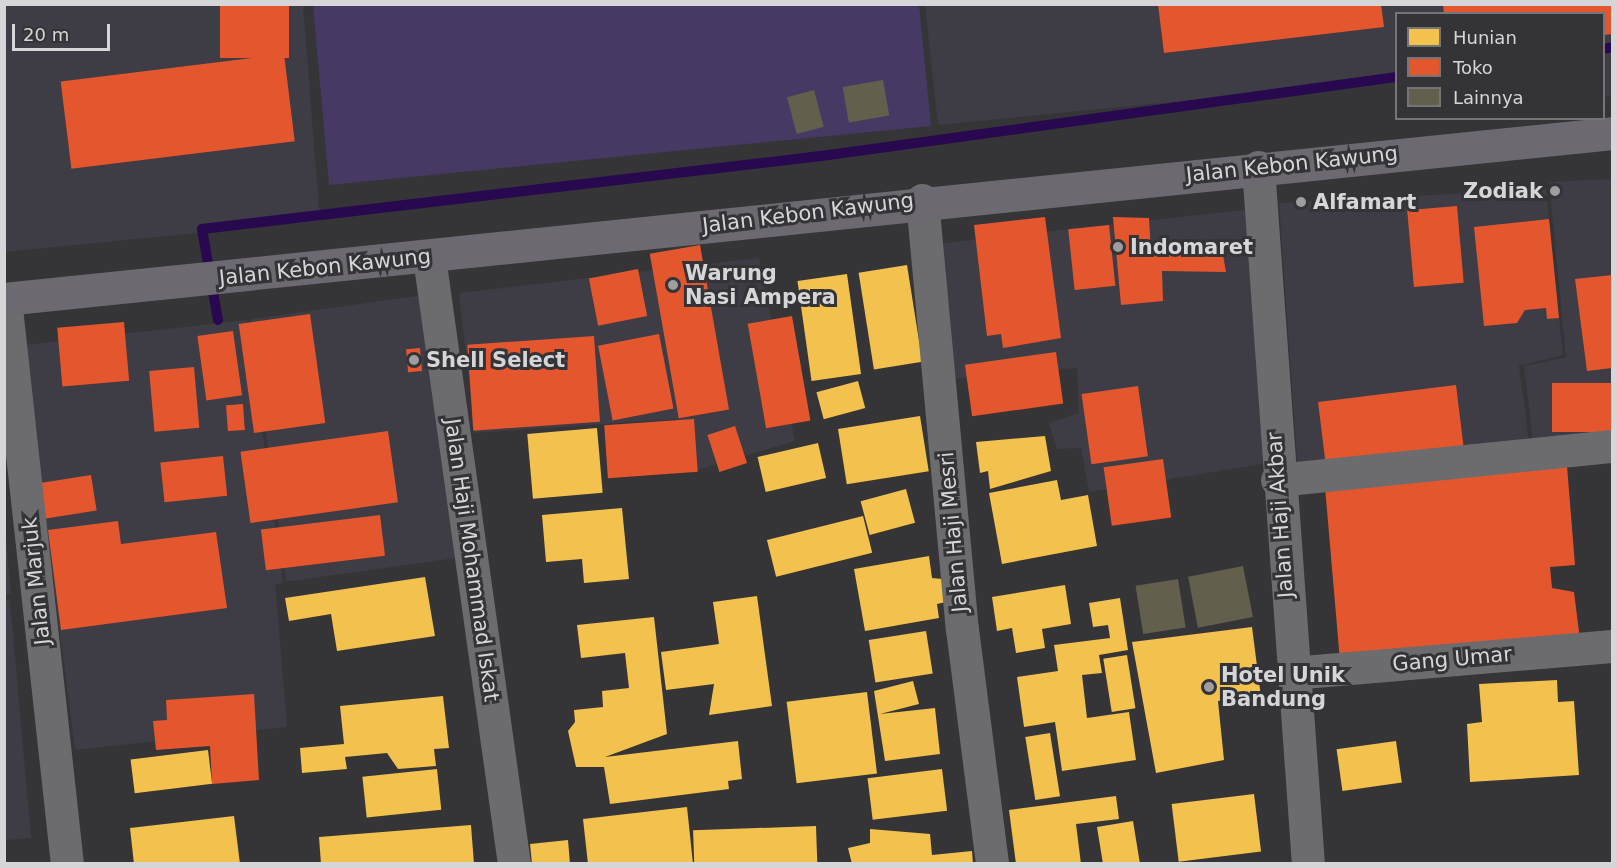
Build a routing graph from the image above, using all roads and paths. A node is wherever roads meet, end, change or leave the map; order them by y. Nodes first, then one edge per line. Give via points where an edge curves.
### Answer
1 (1612, 133) edge
2 (1258, 167) junction
3 (922, 200) junction
4 (429, 257) junction
5 (5, 298) edge
6 (1612, 446) edge
7 (1277, 480) junction
8 (1612, 646) edge
9 (1291, 673) junction
10 (68, 864) edge
11 (514, 864) edge
12 (992, 864) edge
13 (1308, 864) edge

1 - 2 main road, Jalan Kebon Kawung
2 - 3 main road, Jalan Kebon Kawung
2 - 7 street, Jalan Haji Akbar
3 - 4 main road, Jalan Kebon Kawung
3 - 12 street, Jalan Haji Mesri via 962,629
4 - 5 main road, Jalan Kebon Kawung
4 - 11 street, Jalan Haji Mohammad Iskat
5 - 10 street, Jalan Marjuk
6 - 7 street
7 - 9 street, Jalan Haji Akbar
8 - 9 street, Gang Umar
9 - 13 street, Jalan Haji Akbar

